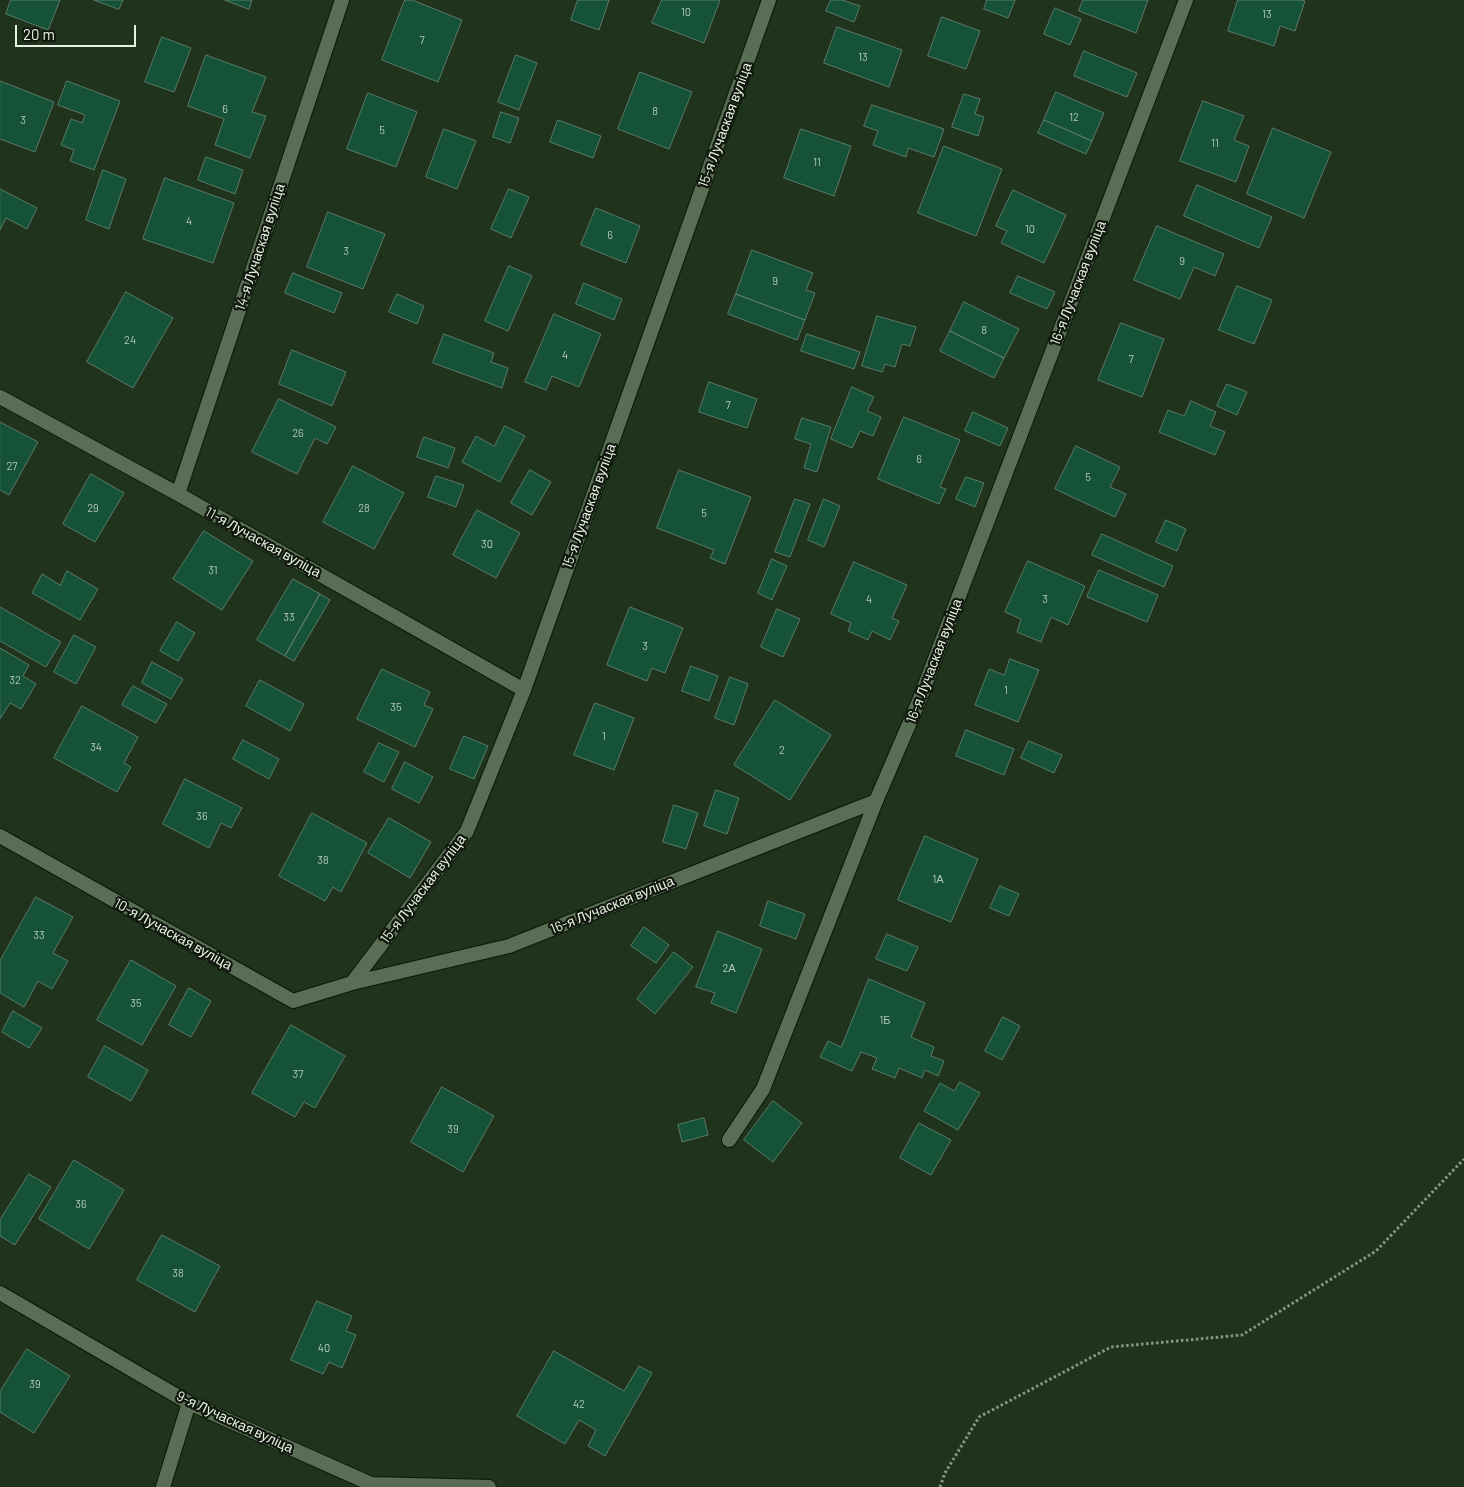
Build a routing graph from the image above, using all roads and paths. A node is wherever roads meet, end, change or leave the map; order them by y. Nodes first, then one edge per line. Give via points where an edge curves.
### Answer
1 (342, 0) edge
2 (769, 0) edge
3 (1186, 0) edge
4 (0, 397) edge
5 (178, 494) junction
6 (524, 690) junction
7 (876, 801) junction
8 (0, 836) edge
9 (352, 983) junction
10 (729, 1140) dead end
11 (1464, 1159) edge
12 (0, 1293) edge
13 (189, 1403) junction
14 (163, 1487) edge
15 (489, 1487) edge
16 (940, 1487) edge

1 - 5 street, 14-я Лучаская вуліца
2 - 6 street, 15-я Лучаская вуліца
3 - 7 street, 16-я Лучаская вуліца via 919,701
4 - 5 street, 11-я Лучаская вуліца
5 - 6 street, 11-я Лучаская вуліца
6 - 9 street, 15-я Лучаская вуліца via 466,831
7 - 9 street, 16-я Лучаская вуліца via 509,946
7 - 10 street via 763,1089
8 - 9 street, 10-я Лучаская вуліца via 293,1000
11 - 16 path via 1376,1252 1242,1335 1110,1347 979,1417
12 - 13 street, 9-я Лучаская вуліца
13 - 14 street
13 - 15 street, 9-я Лучаская вуліца via 372,1484

